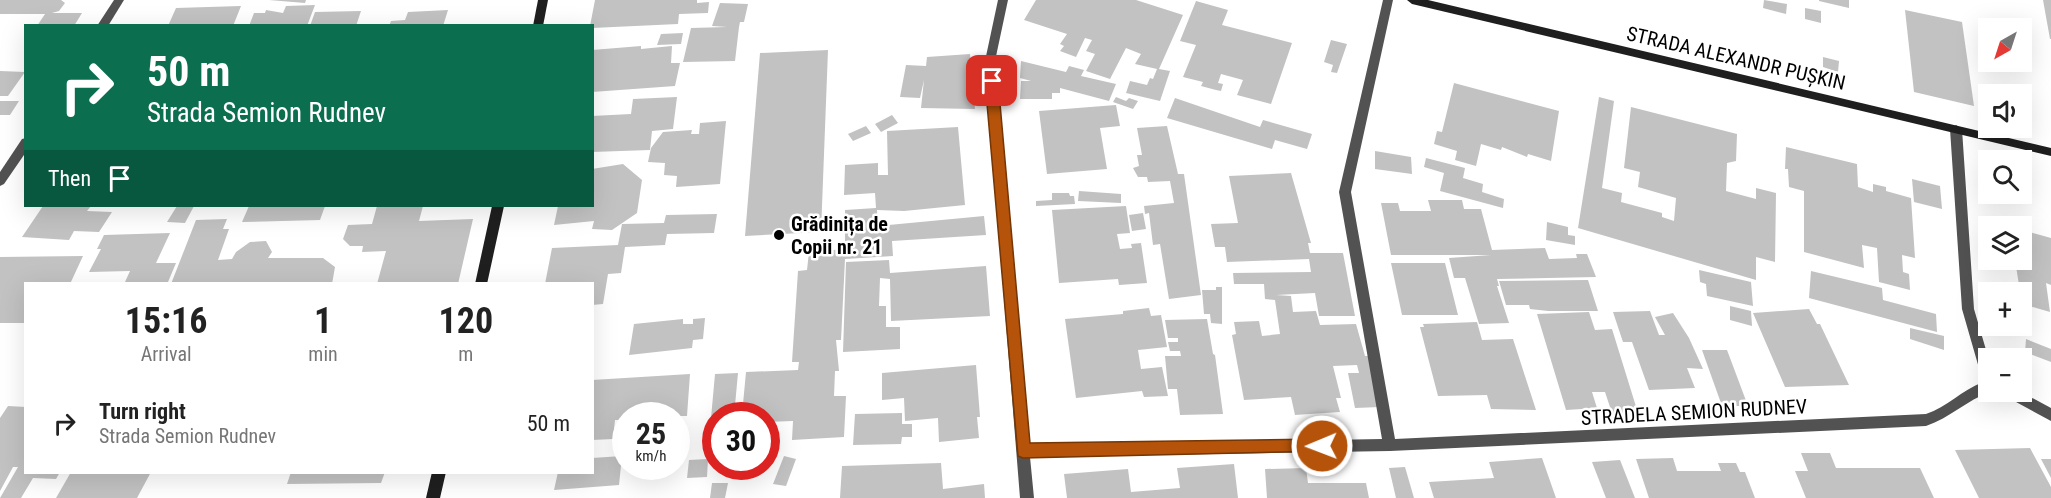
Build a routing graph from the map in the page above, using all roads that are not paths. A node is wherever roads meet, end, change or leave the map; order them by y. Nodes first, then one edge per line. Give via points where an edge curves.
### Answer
1 (119, 0) edge
2 (543, 0) edge
3 (1003, 0) edge
4 (1388, 0) edge
5 (1412, 0) edge
6 (103, 24) edge
7 (538, 24) edge
8 (1956, 129) junction
9 (24, 145) edge
10 (2051, 152) edge
11 (0, 181) edge
12 (498, 207) edge
13 (481, 282) edge
14 (1979, 348) edge
15 (1978, 388) edge
16 (2028, 402) edge
17 (2051, 415) edge
18 (1390, 445) junction
19 (1023, 451) junction
20 (439, 474) edge
21 (433, 498) edge
22 (1027, 498) edge

1 - 6 street
2 - 7 street
3 - 19 street via 990,62
4 - 18 street via 1345,192
5 - 8 street, STRADA ALEXANDR PUȘKIN
8 - 10 street, STRADA ALEXANDR PUȘKIN
8 - 14 street, STRADELA SEMION RUDNEV via 1968,309
9 - 11 street
12 - 13 street
15 - 18 street, STRADELA SEMION RUDNEV via 1940,416 1926,420
16 - 17 street
18 - 19 street, STRADELA SEMION RUDNEV
19 - 22 street
20 - 21 street

